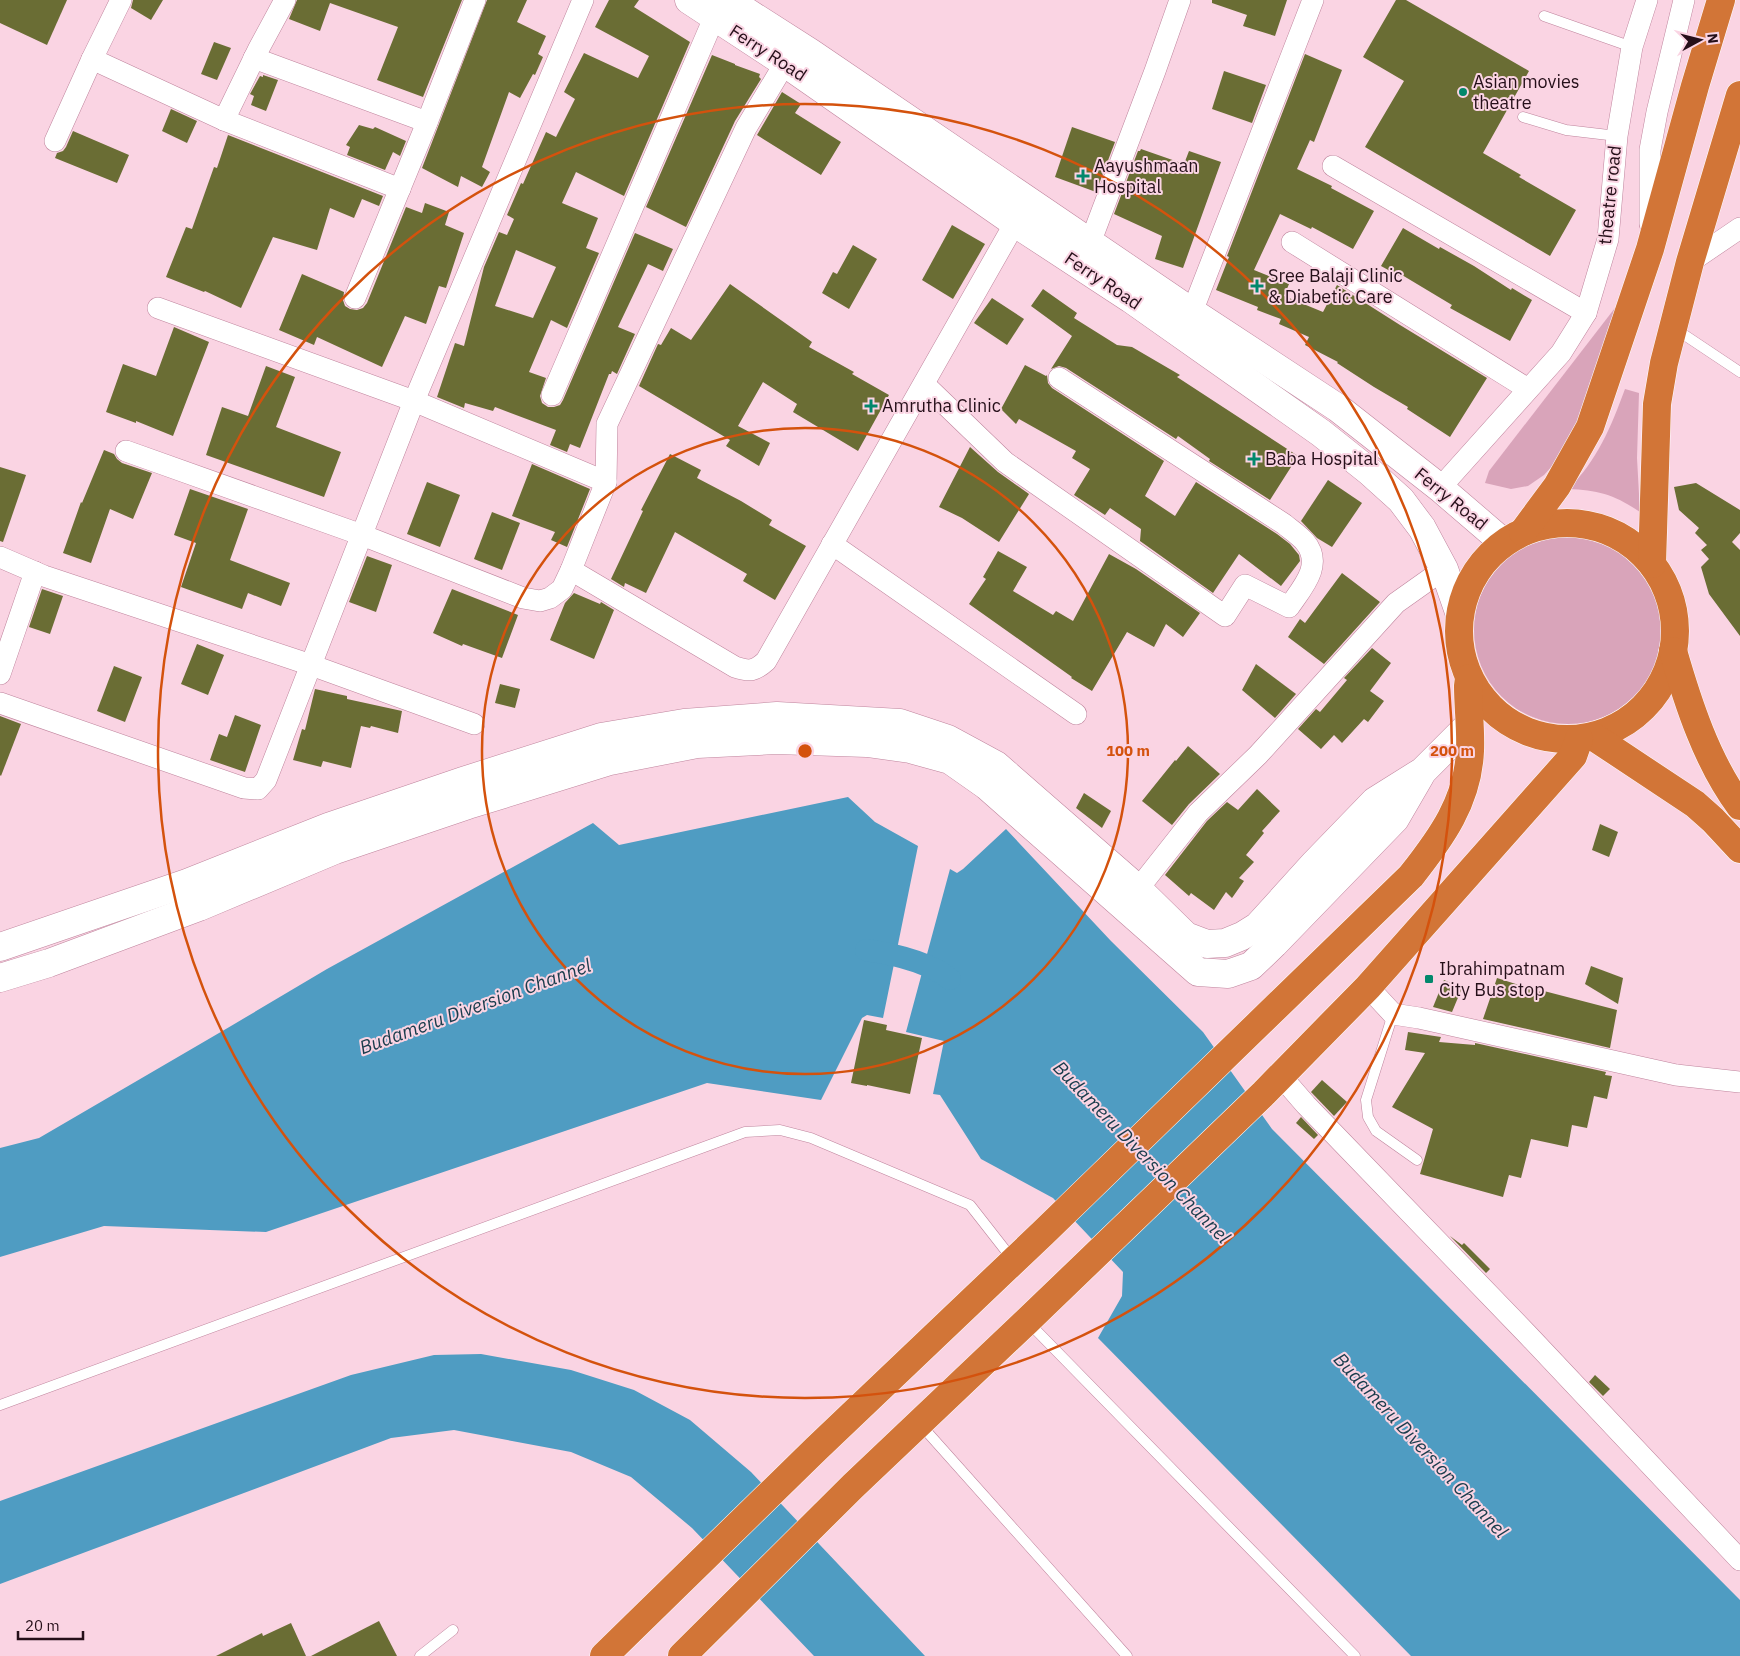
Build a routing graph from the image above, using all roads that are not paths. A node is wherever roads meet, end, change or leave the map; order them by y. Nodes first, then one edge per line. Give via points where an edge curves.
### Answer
1 (121, 0) edge
2 (285, 0) edge
3 (475, 0) edge
4 (583, 0) edge
5 (689, 0) edge
6 (1180, 0) edge
7 (1313, 0) edge
8 (1647, 0) edge
9 (1684, 0) edge
10 (1721, 0) edge
11 (721, 9) edge
12 (1544, 16) dead end
13 (1632, 47) junction
14 (254, 58) junction
15 (92, 59) junction
16 (798, 63) junction
17 (1740, 95) edge
18 (1523, 117) dead end
19 (224, 120) junction
20 (427, 122) junction
21 (1617, 136) junction
22 (54, 141) dead end
23 (1333, 166) dead end
24 (400, 189) junction
25 (1014, 223) junction
26 (1740, 228) edge
27 (1292, 242) dead end
28 (1650, 250) junction
29 (1084, 253) junction
30 (1690, 262) junction
31 (356, 298) dead end
32 (158, 308) dead end
33 (1192, 312) junction
34 (1586, 313) junction
35 (1673, 328) junction
36 (1740, 372) edge
37 (1059, 378) dead end
38 (924, 384) junction
39 (1528, 389) junction
40 (552, 396) dead end
41 (414, 401) junction
42 (1338, 408) junction
43 (1321, 433) junction
44 (126, 451) dead end
45 (606, 482) junction
46 (1440, 488) junction
47 (362, 535) junction
48 (1514, 538) junction
49 (832, 544) junction
50 (0, 557) edge
51 (1652, 564) junction
52 (1444, 569) junction
53 (571, 570) junction
54 (34, 572) junction
55 (1460, 615) junction
56 (1673, 652) junction
57 (311, 665) junction
58 (0, 674) edge
59 (1469, 678) junction
60 (0, 703) edge
61 (1076, 714) dead end
62 (474, 724) dead end
63 (1469, 724) junction
64 (1587, 738) junction
65 (1423, 770) junction
66 (1740, 806) edge
67 (1740, 849) edge
68 (1138, 889) junction
69 (0, 947) edge
70 (0, 978) edge
71 (1368, 987) junction
72 (1393, 1014) junction
73 (1740, 1082) edge
74 (1272, 1084) junction
75 (1417, 1160) dead end
76 (1014, 1261) junction
77 (1027, 1321) junction
78 (0, 1405) edge
79 (920, 1424) junction
80 (1740, 1560) edge
81 (453, 1630) dead end
82 (690, 1649) edge
83 (420, 1656) edge
84 (604, 1656) edge
85 (1127, 1656) edge
86 (1355, 1656) edge

1 - 15 street
2 - 14 street
3 - 20 street
4 - 41 street
5 - 11 street, Ferry Road
6 - 29 street
7 - 33 street
8 - 13 street, theatre road
9 - 28 street via 1650,150
10 - 28 highway
11 - 16 street, Ferry Road
11 - 40 street
12 - 13 lane
13 - 21 street, theatre road
14 - 19 street
14 - 20 street
15 - 19 street
15 - 22 street
16 - 25 street, Ferry Road
16 - 29 street, Ferry Road
16 - 45 street via 746,128 607,424
17 - 30 highway
18 - 21 lane via 1566,130
19 - 24 street
20 - 24 street
21 - 34 street, theatre road via 1608,239
23 - 34 street
24 - 31 street
25 - 29 street, Ferry Road
25 - 38 street
26 - 30 street
27 - 39 street
28 - 48 highway via 1590,427 1558,486
29 - 33 street, Ferry Road
29 - 43 street, Ferry Road via 1131,299
30 - 35 highway
32 - 41 street
33 - 42 street, Ferry Road
34 - 39 street, theatre road via 1561,353
35 - 36 lane
35 - 51 highway via 1657,404
37 - 38 street via 1284,524 1305,542 1312,554 1313,565 1306,583 1288,607 1245,585 1225,616 1004,462
38 - 49 street
39 - 46 street, theatre road
41 - 45 street
41 - 47 street
42 - 43 street
42 - 46 street, Ferry Road
43 - 52 street, Ferry Road via 1400,500 1422,528
44 - 47 street
45 - 53 street
46 - 48 street, Ferry Road
47 - 53 street via 523,598 540,601 562,589
47 - 57 street
48 - 51 highway via 1550,524 1579,523 1606,530 1631,544
48 - 55 highway via 1475,575
49 - 53 street via 766,661 747,671 736,668
49 - 61 street
50 - 54 street
51 - 56 highway via 1672,605 1675,628
52 - 55 street, Ferry Road
52 - 68 street via 1396,604 1258,755 1198,813
54 - 57 street
54 - 58 street
55 - 59 highway via 1460,647
56 - 64 highway via 1664,680 1646,706 1622,725
56 - 66 highway via 1685,693 1709,751
57 - 60 street via 266,780 258,789 244,788
57 - 62 street
59 - 63 highway
59 - 64 highway via 1486,703 1508,722 1535,735 1565,740
63 - 65 street
63 - 76 highway via 1470,751 1463,792 1443,835 1411,876
64 - 67 highway via 1695,804
64 - 71 highway
65 - 68 street via 1375,802 1258,926 1226,943 1207,944 1186,936
65 - 70 street via 1395,819 1251,966 1228,974 1198,972 987,786 950,760 910,749 867,744 776,740 696,744 600,764 335,850 199,907
68 - 69 street via 996,765 948,739 900,724 778,716 684,723 601,736 328,827 187,883
71 - 72 street
71 - 74 highway
72 - 73 street via 1676,1075
72 - 75 lane via 1366,1100 1368,1117 1376,1131
74 - 77 highway
74 - 80 street via 1306,1105
76 - 78 lane via 970,1204 811,1138 780,1130 745,1132
76 - 84 highway
77 - 79 highway
77 - 86 lane
79 - 82 highway via 853,1486
79 - 85 lane
81 - 83 lane

